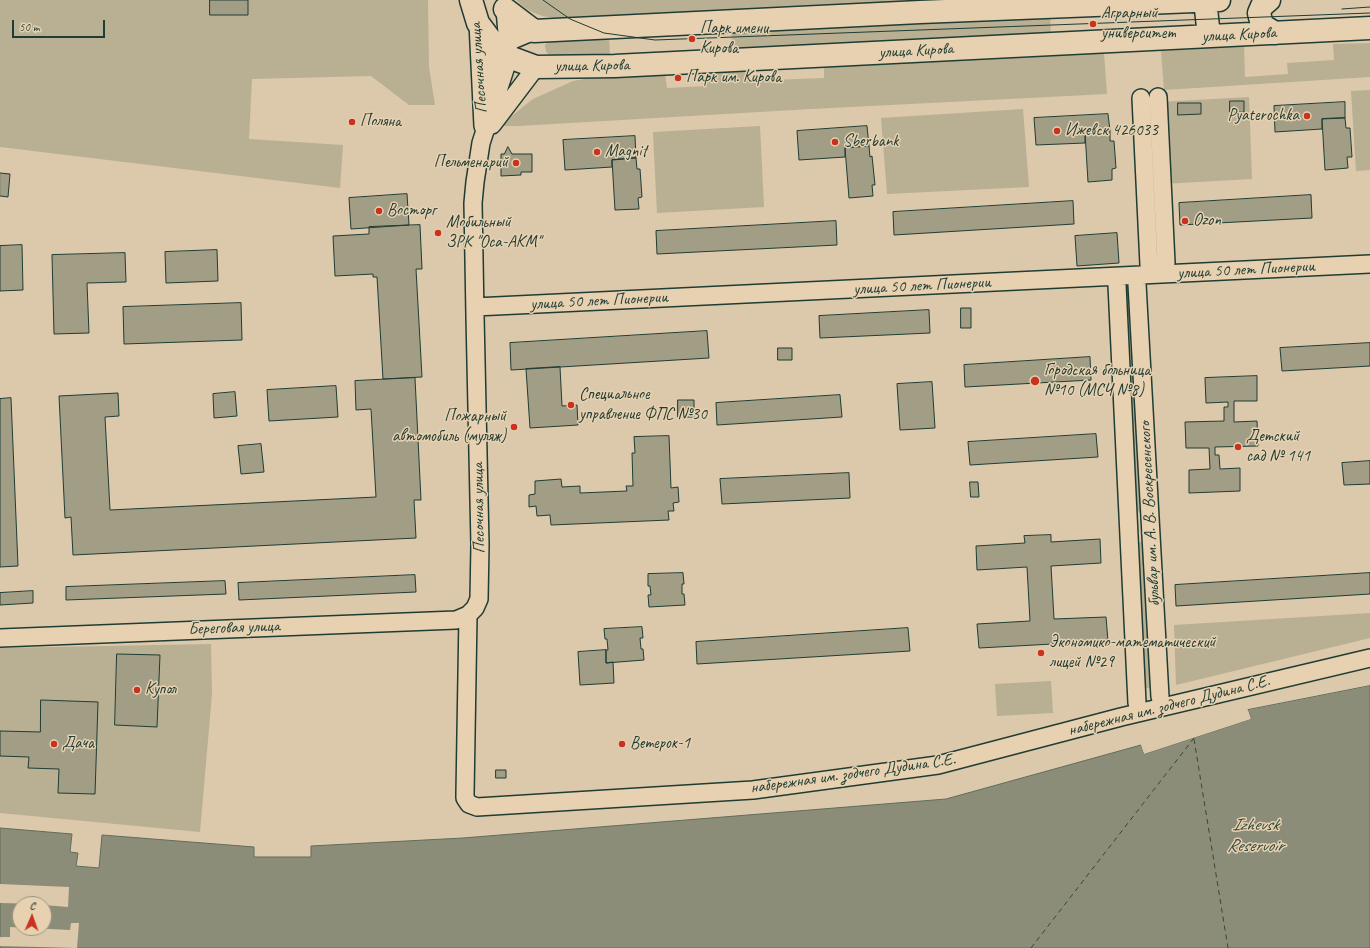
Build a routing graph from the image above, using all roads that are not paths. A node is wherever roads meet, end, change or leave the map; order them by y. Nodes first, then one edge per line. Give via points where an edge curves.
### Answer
1 (471, 0) edge
2 (1205, 0) edge
3 (1219, 0) edge
4 (1270, 0) edge
5 (504, 5) edge
6 (478, 23) junction
7 (1370, 28) edge
8 (534, 31) junction
9 (1275, 33) junction
10 (1209, 36) junction
11 (505, 49) junction
12 (536, 67) junction
13 (1158, 97) dead end
14 (1141, 98) dead end
15 (484, 136) junction
16 (1370, 264) edge
17 (1137, 284) dead end
18 (1117, 285) dead end
19 (475, 307) junction
20 (468, 615) junction
21 (0, 638) edge
22 (1370, 658) edge
23 (1160, 697) dead end
24 (1137, 703) dead end

1 - 6 main road, Песочная улица
2 - 3 main road
2 - 8 main road
2 - 10 main road
4 - 9 main road via 1262,6 1259,13 1262,25
5 - 6 main road
5 - 8 main road
5 - 11 street, Песочная улица
6 - 11 main road
6 - 15 street, Песочная улица
7 - 9 main road, улица Кирова
8 - 11 street, Песочная улица
8 - 12 main road
9 - 10 main road, улица Кирова
10 - 12 main road, улица Кирова via 622,66
11 - 12 main road, улица Кирова
11 - 15 street, Песочная улица
12 - 15 street, Песочная улица
13 - 14 street via 1166,264 1149,264
15 - 19 street, Песочная улица via 479,154 473,203
16 - 19 street, улица 50 лет Пионерии
17 - 23 street, бульвар им. А. В. Воскресенского
18 - 24 street
19 - 20 street, Песочная улица via 480,568 479,599
20 - 21 street, Береговая улица via 456,620
20 - 22 street, набережная им. зодчего Дудина С.Е. via 465,798 469,804 477,807 753,790 938,765 1121,716

